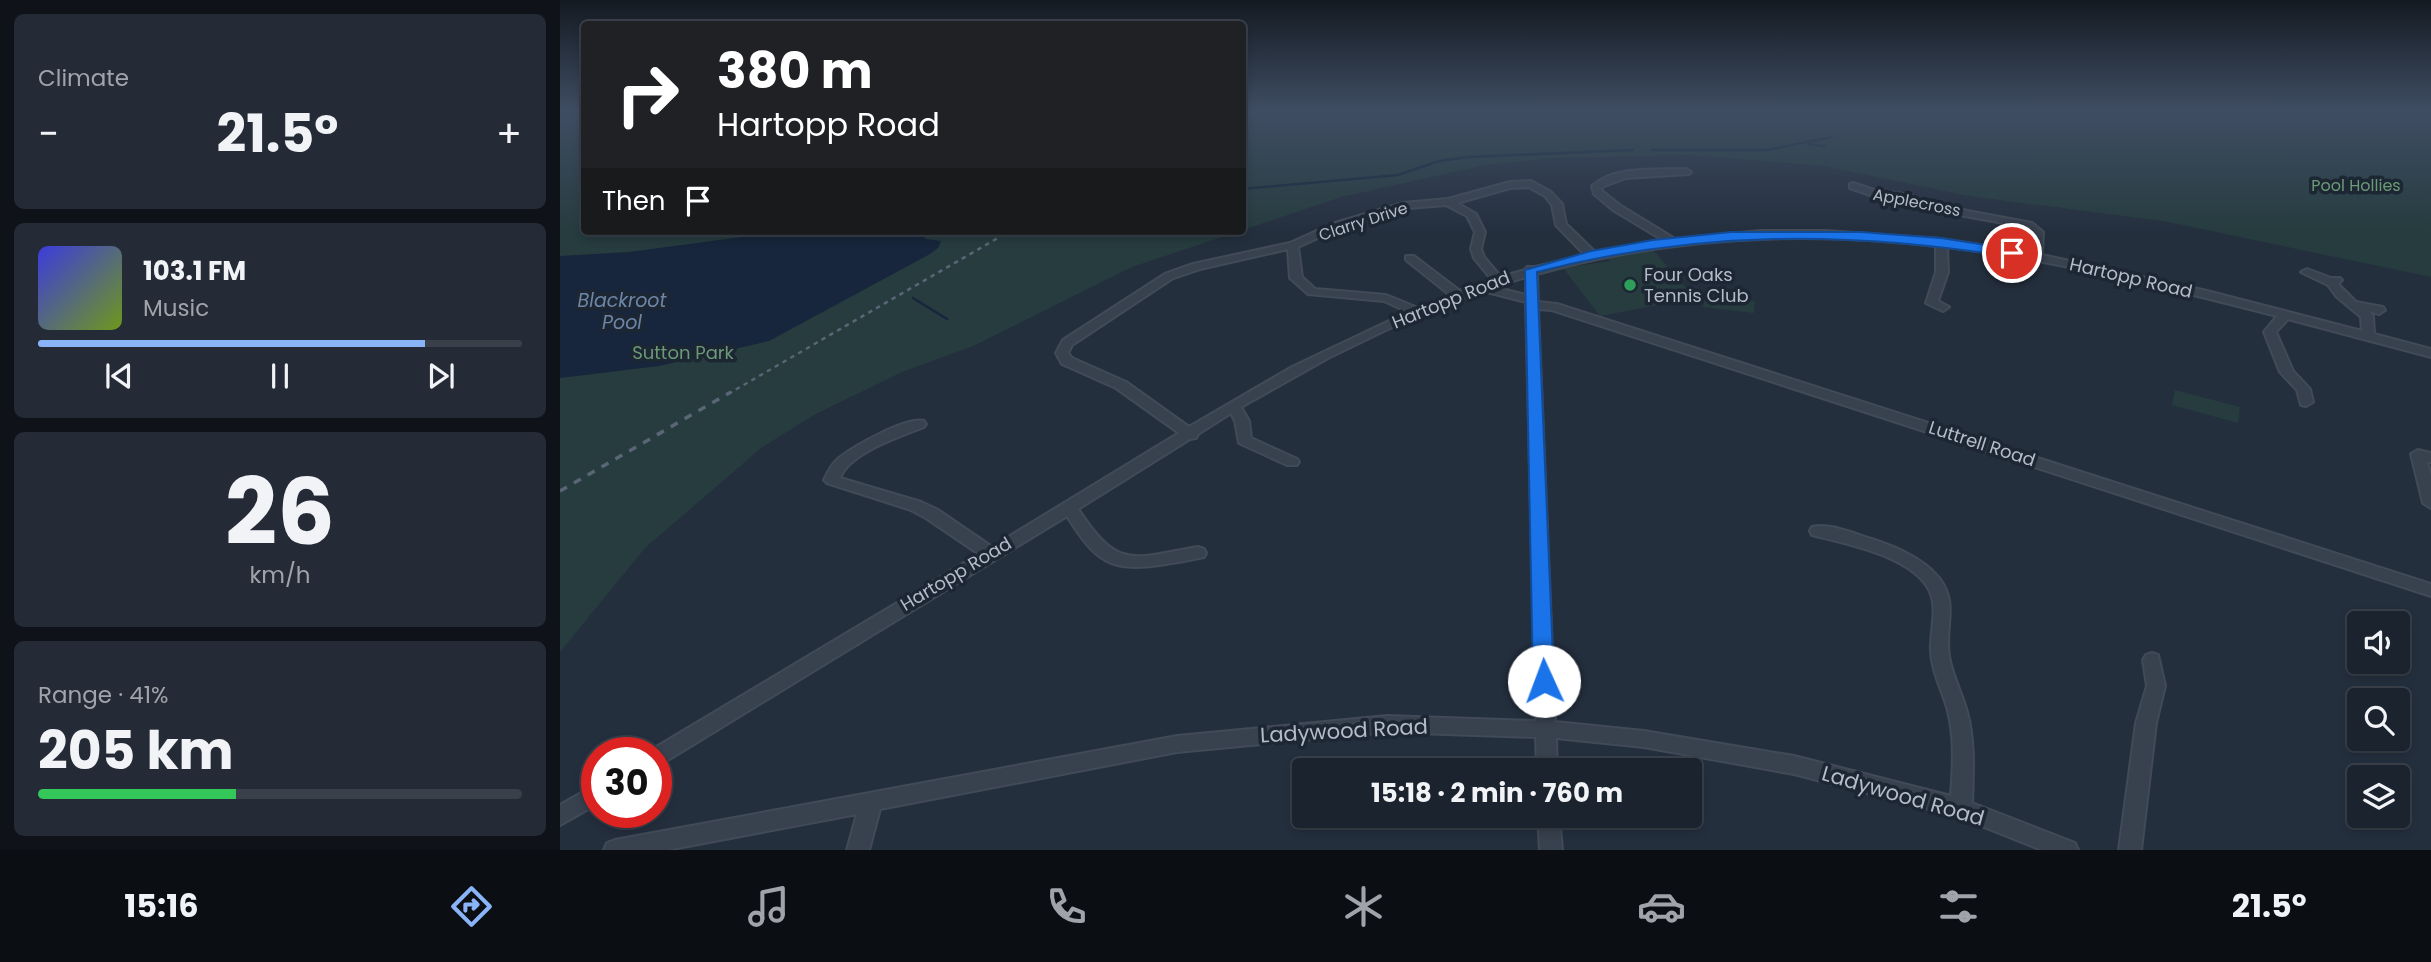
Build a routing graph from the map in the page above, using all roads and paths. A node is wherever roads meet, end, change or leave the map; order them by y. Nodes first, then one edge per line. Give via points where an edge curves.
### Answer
1 (1679, 171) dead end
2 (1853, 186) dead end
3 (1448, 202) junction
4 (1672, 241) junction
5 (1941, 242) junction
6 (1293, 245) junction
7 (1591, 254) junction
8 (2036, 257) junction
9 (1410, 258) dead end
10 (1531, 270) junction
11 (2307, 272) dead end
12 (1498, 280) junction
13 (1480, 287) junction
14 (1457, 295) junction
15 (1531, 302) junction
16 (2355, 305) junction
17 (1943, 307) dead end
18 (2379, 310) dead end
19 (1416, 311) junction
20 (2285, 315) junction
21 (2368, 337) junction
22 (2431, 353) edge
23 (2306, 402) dead end
24 (1234, 407) junction
25 (919, 424) dead end
26 (1191, 435) junction
27 (2431, 458) edge
28 (1292, 462) dead end
29 (2431, 503) edge
30 (1069, 507) junction
31 (1818, 531) dead end
32 (989, 553) junction
33 (1198, 553) dead end
34 (2431, 590) edge
35 (2152, 660) dead end
36 (1546, 729) junction
37 (672, 747) edge
38 (1547, 758) edge
39 (871, 802) junction
40 (581, 803) edge
41 (1961, 808) junction
42 (560, 816) edge
43 (1549, 828) edge
44 (615, 850) edge
45 (858, 850) edge
46 (1550, 850) edge
47 (2067, 850) edge
48 (2130, 850) edge

1 - 4 street via 1615,177 1597,186 1597,192 1617,208
2 - 8 street, Applecross via 2028,225 2038,232
3 - 6 street, Clarry Drive via 1407,205 1366,216
3 - 7 street, Clarry Drive via 1500,186 1531,184 1555,200 1561,225
3 - 12 street via 1471,215 1480,232 1479,258
4 - 5 street, Hartopp Road via 1826,233
4 - 7 street, Hartopp Road
5 - 8 street, Hartopp Road
5 - 17 street via 1942,272 1932,303
6 - 19 street via 1296,278 1312,292 1386,298
6 - 26 street, Clarry Drive via 1169,276 1067,343 1063,357 1121,386
7 - 10 street, Hartopp Road
8 - 20 street, Hartopp Road
9 - 14 street
10 - 12 street, Hartopp Road
10 - 15 street
11 - 16 street via 2334,281 2341,295
12 - 13 street, Hartopp Road
13 - 14 street, Hartopp Road
13 - 15 street, Luttrell Road
14 - 19 street, Hartopp Road
15 - 34 street, Luttrell Road
15 - 36 street
16 - 18 street
16 - 21 street via 2369,319
19 - 24 street, Hartopp Road via 1323,355
20 - 21 street, Hartopp Road
20 - 23 street via 2270,332
21 - 22 street, Hartopp Road
24 - 26 street, Hartopp Road
24 - 28 street via 1242,421 1244,440
25 - 32 street via 858,451 836,468 832,480 924,510
26 - 30 street, Hartopp Road
27 - 29 street via 2418,454
30 - 32 street, Hartopp Road
30 - 33 street via 1095,547 1113,560 1134,563
31 - 41 street via 1842,528 1911,562 1941,597 1939,654 1959,716 1964,757
32 - 37 street, Hartopp Road
35 - 48 street via 2156,686 2146,723
36 - 38 street
36 - 39 street, Ladywood Road via 1387,724 1273,733 1177,744
36 - 41 street, Ladywood Road via 1794,765
39 - 44 street, Ladywood Road
39 - 45 street
40 - 42 street
41 - 47 street, Ladywood Road
43 - 46 street

